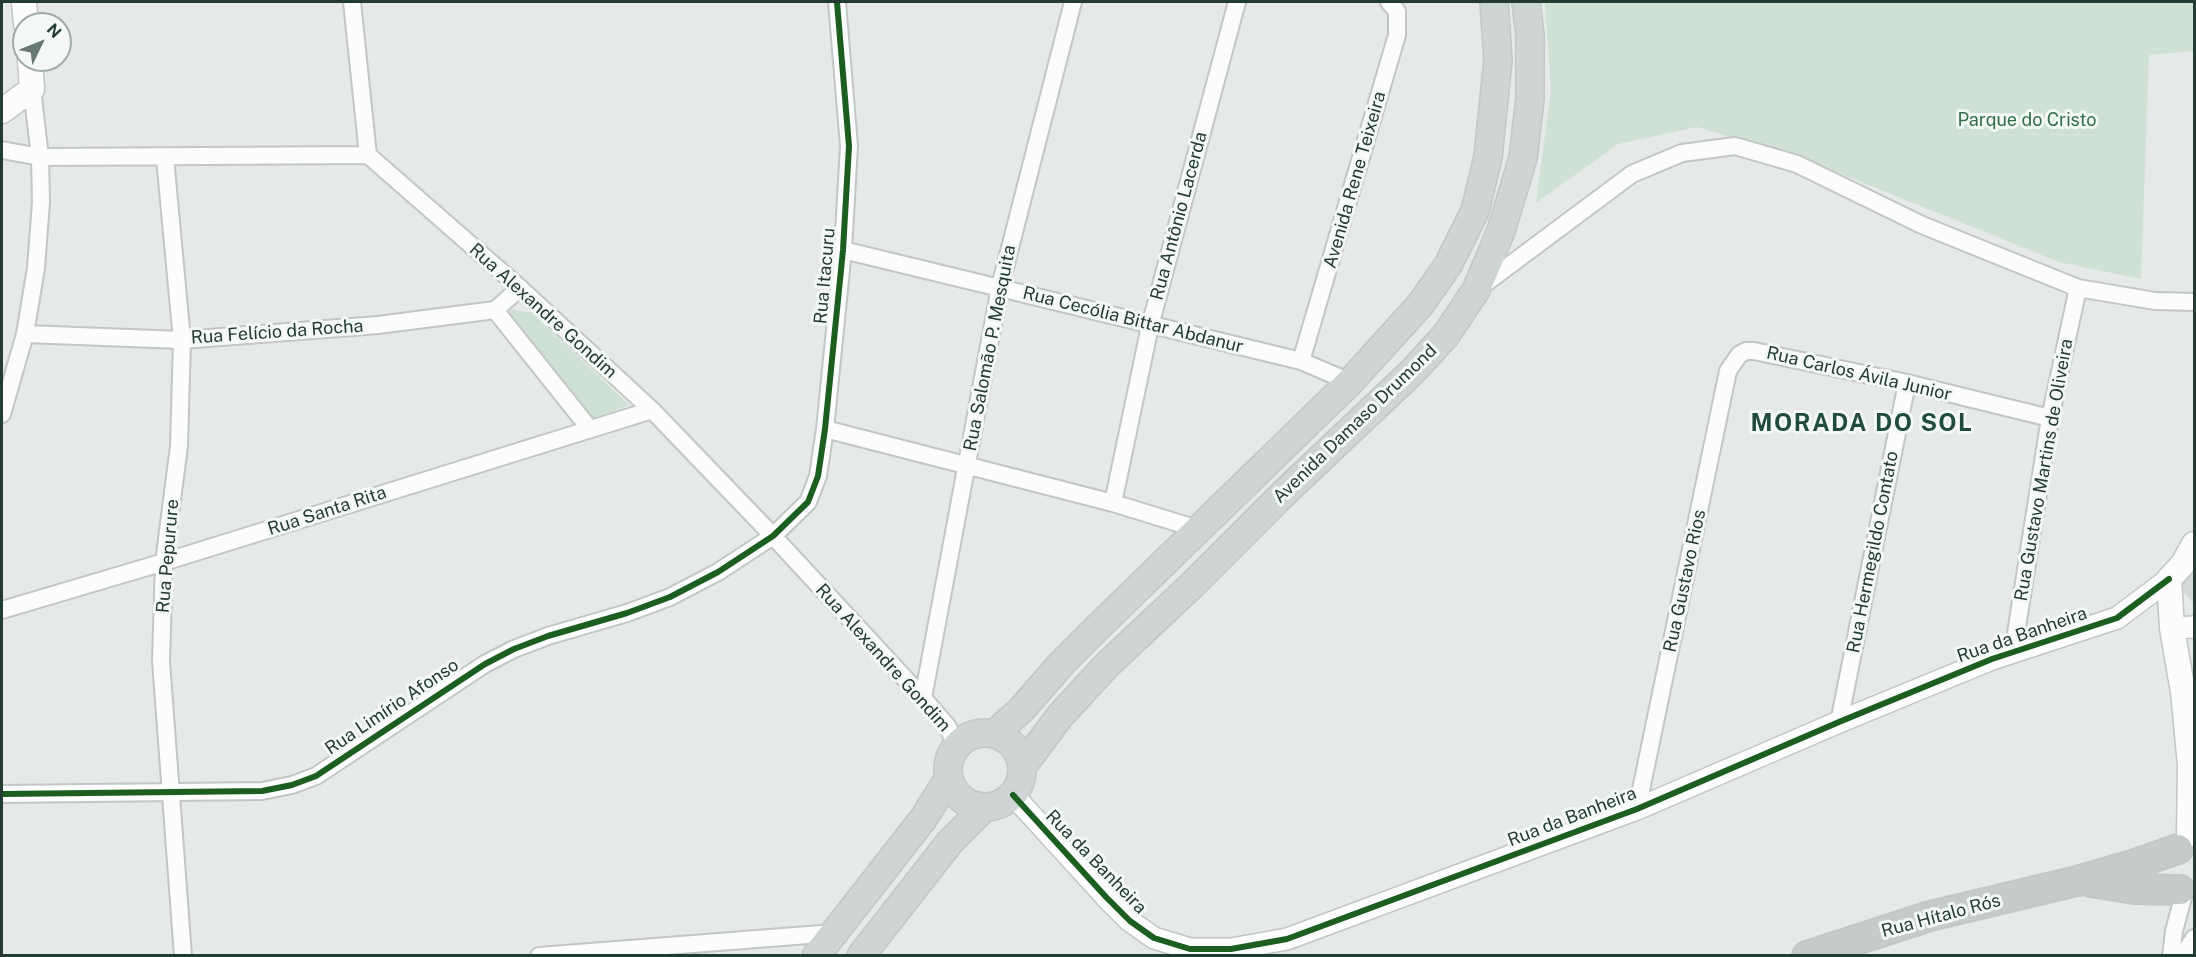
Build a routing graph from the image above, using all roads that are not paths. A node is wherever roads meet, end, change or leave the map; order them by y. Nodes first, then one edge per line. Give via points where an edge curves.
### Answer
1 (352, 2) edge
2 (837, 2) edge
3 (1073, 2) edge
4 (1237, 2) edge
5 (1389, 2) edge
6 (1494, 2) edge
7 (1526, 2) edge
8 (31, 72) edge
9 (32, 89) junction
10 (2, 111) edge
11 (2, 150) edge
12 (368, 155) junction
13 (40, 158) junction
14 (165, 158) junction
15 (843, 250) junction
16 (1000, 287) junction
17 (520, 288) junction
18 (2078, 288) junction
19 (1476, 290) junction
20 (2194, 302) edge
21 (495, 309) junction
22 (1150, 326) junction
23 (25, 334) junction
24 (182, 340) junction
25 (1739, 355) joint
26 (1301, 361) junction
27 (1350, 382) junction
28 (1907, 383) junction
29 (652, 410) junction
30 (2, 414) edge
31 (2050, 418) junction
32 (590, 428) junction
33 (825, 429) junction
34 (967, 466) junction
35 (1113, 503) junction
36 (1201, 530) junction
37 (773, 536) junction
38 (2194, 544) edge
39 (164, 562) junction
40 (2169, 579) junction
41 (2, 610) edge
42 (2183, 627) edge
43 (2013, 652) junction
44 (923, 698) junction
45 (1839, 722) junction
46 (994, 734) junction
47 (956, 747) junction
48 (1022, 767) junction
49 (949, 778) junction
50 (170, 793) junction
51 (2, 794) edge
52 (1013, 795) junction
53 (984, 808) junction
54 (1637, 809) junction
55 (2187, 839) edge
56 (2077, 882) junction
57 (2186, 896) edge
58 (834, 933) junction
59 (2194, 938) edge
60 (183, 956) edge
61 (539, 956) edge
62 (816, 956) edge
63 (861, 956) edge
64 (1807, 956) edge
65 (2171, 956) edge
66 (2183, 956) edge

1 - 12 street
2 - 15 street, Rua Itacuru via 849,146
3 - 16 street, Rua Salomão P. Mesquita
4 - 22 street, Rua Antônio Lacerda
5 - 26 street, Avenida Rene Teixeira via 1397,11 1397,35
6 - 27 main road, Avenida Damaso Drumond via 1498,60 1488,157 1475,211 1448,266 1420,305
7 - 19 main road, Avenida Damaso Drumond via 1530,99 1523,158 1501,231
8 - 9 main road
9 - 10 main road
9 - 13 street
11 - 13 street
12 - 14 street
12 - 17 street, Rua Alexandre Gondim
13 - 14 street
13 - 23 street via 36,268
14 - 24 street, Rua Pepurure
15 - 16 street, Rua Cecólia Bittar Abdanur
15 - 33 street, Rua Itacuru
16 - 22 street, Rua Cecólia Bittar Abdanur
16 - 34 street, Rua Salomão P. Mesquita
17 - 21 street
17 - 29 street, Rua Alexandre Gondim
18 - 19 street via 1922,225 1797,164 1735,146 1682,153 1632,174
18 - 20 street via 2155,301
18 - 31 street, Rua Gustavo Martins de Oliveira
19 - 48 main road, Avenida Damaso Drumond via 1446,335 1412,372 1107,665 1060,716
21 - 24 street, Rua Felício da Rocha via 378,325
21 - 32 street
22 - 26 street, Rua Cecólia Bittar Abdanur
22 - 35 street, Rua Antônio Lacerda
23 - 24 street, Rua Felício da Rocha
23 - 30 street
24 - 39 street, Rua Pepurure via 179,446
25 - 28 street, Rua Carlos Ávila Junior via 1754,351
25 - 54 street, Rua Gustavo Rios via 1728,371
26 - 27 street, Rua Cecólia Bittar Abdanur
27 - 36 main road, Avenida Damaso Drumond
28 - 31 street, Rua Carlos Ávila Junior
28 - 45 street, Rua Hermegildo Contato
29 - 32 street, Rua Santa Rita
29 - 37 street, Rua Alexandre Gondim
31 - 43 street, Rua Gustavo Martins de Oliveira
32 - 39 street, Rua Santa Rita
33 - 34 street
33 - 37 street, Rua Itacuru via 818,476 808,502
34 - 35 street
34 - 44 street, Rua Salomão P. Mesquita
35 - 36 street
36 - 46 main road, Avenida Damaso Drumond via 1096,629
37 - 44 street, Rua Alexandre Gondim
37 - 50 street, Rua Limírio Afonso via 670,597 522,646 485,664 316,776 262,790
38 - 40 main road
39 - 41 street, Rua Santa Rita
39 - 50 street, Rua Pepurure via 161,661
40 - 42 main road
40 - 43 street, Rua da Banheira via 2117,618
42 - 55 main road via 2183,692 2190,765
43 - 45 street, Rua da Banheira
44 - 47 street, Rua Alexandre Gondim via 948,727
45 - 54 street, Rua da Banheira
46 - 47 main road via 973,735
46 - 48 main road via 1016,750
47 - 49 main road via 950,756
48 - 52 main road via 1022,777
49 - 53 main road via 958,795
49 - 58 main road via 923,819
50 - 51 street, Rua Limírio Afonso
50 - 60 street, Rua Pepurure
52 - 53 main road via 995,807
52 - 54 street, Rua da Banheira via 1130,921 1154,938 1190,949 1231,949 1287,939
53 - 63 main road via 950,842
55 - 56 highway, Rua Hítalo Rós via 2126,867
55 - 57 highway via 2174,862 2175,877
56 - 57 highway, Rua Hítalo Rós
56 - 64 highway, Rua Hítalo Rós via 1930,916
57 - 65 street via 2174,931
58 - 61 street
58 - 62 main road
59 - 66 street

